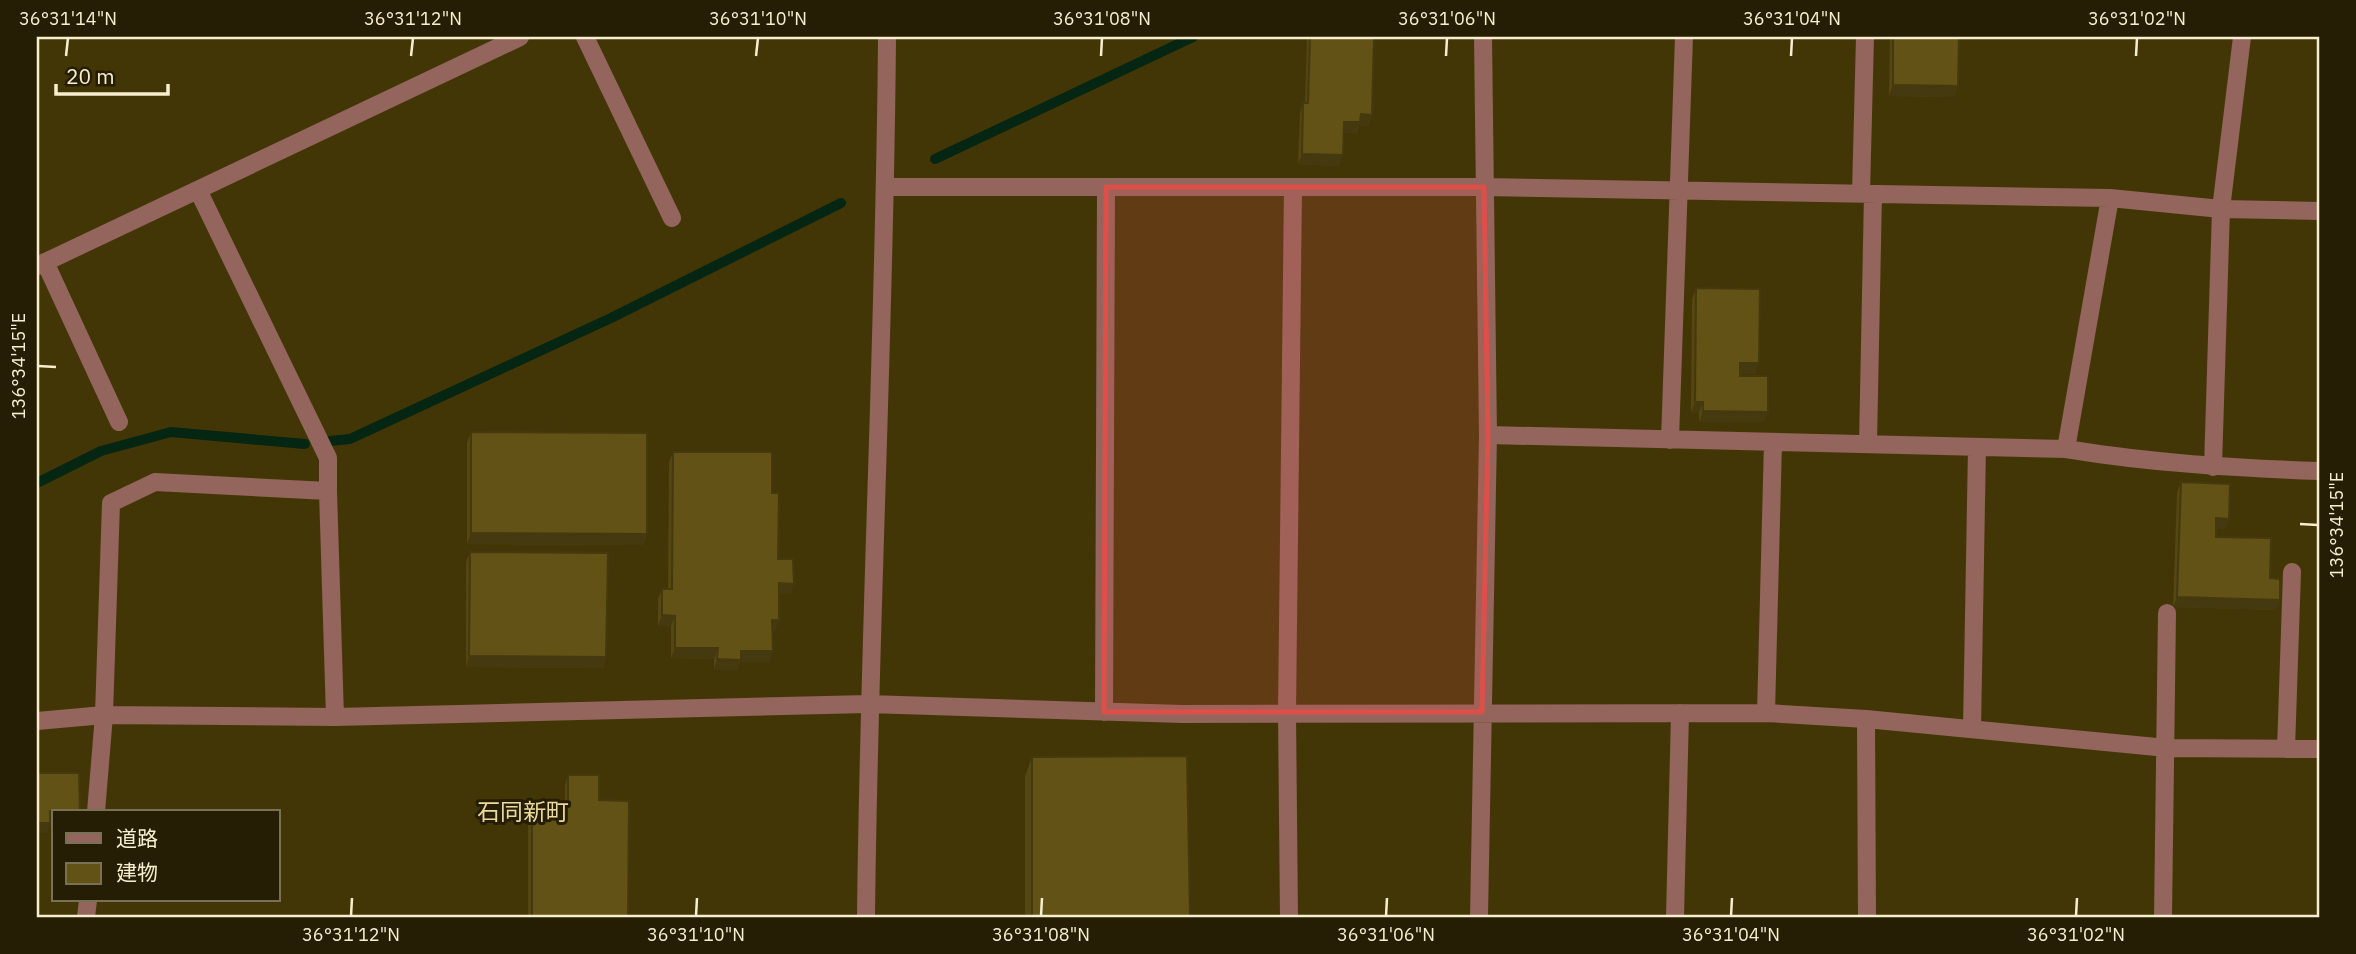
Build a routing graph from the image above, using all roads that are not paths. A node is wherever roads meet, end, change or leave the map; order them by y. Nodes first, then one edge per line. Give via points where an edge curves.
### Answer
1 (520, 37) edge
2 (585, 37) edge
3 (887, 37) edge
4 (1483, 37) edge
5 (1685, 37) edge
6 (1865, 37) edge
7 (2242, 37) edge
8 (886, 187) junction
9 (1106, 187) junction
10 (1293, 187) junction
11 (1484, 187) junction
12 (198, 190) junction
13 (1677, 190) junction
14 (1867, 193) junction
15 (2110, 198) junction
16 (2221, 209) junction
17 (2319, 211) edge
18 (672, 218) dead end
19 (41, 264) edge
20 (119, 422) dead end
21 (1488, 435) junction
22 (1670, 440) junction
23 (1773, 442) junction
24 (1868, 444) junction
25 (1977, 447) junction
26 (2067, 449) junction
27 (2213, 467) junction
28 (2319, 471) edge
29 (328, 491) junction
30 (2292, 572) dead end
31 (2167, 613) dead end
32 (868, 704) junction
33 (1104, 712) junction
34 (1482, 712) junction
35 (1287, 713) junction
36 (1681, 713) junction
37 (1766, 713) junction
38 (104, 715) junction
39 (335, 717) junction
40 (1866, 719) junction
41 (37, 721) edge
42 (1972, 729) junction
43 (2167, 748) junction
44 (2286, 749) junction
45 (2319, 749) edge
46 (96, 810) edge
47 (866, 917) edge
48 (1289, 917) edge
49 (1479, 917) edge
50 (1675, 917) edge
51 (1867, 917) edge
52 (2163, 917) edge

1 - 12 street
2 - 18 street
3 - 8 street
4 - 11 street
5 - 13 street
6 - 14 street
7 - 16 street
8 - 9 street
8 - 32 street
9 - 10 street
9 - 33 street
10 - 11 street
10 - 35 street
11 - 13 street
11 - 21 street
12 - 19 street
12 - 29 street via 328,458
13 - 14 street
13 - 22 street
14 - 15 street
14 - 24 street
15 - 16 street
15 - 26 street
16 - 17 street
16 - 27 street
19 - 20 street
21 - 22 street
21 - 34 street
22 - 23 street
23 - 24 street
23 - 37 street
24 - 25 street
25 - 26 street
25 - 42 street
26 - 27 street
27 - 28 street
29 - 38 street via 155,482 111,503
29 - 39 street
30 - 44 street
31 - 43 street
32 - 33 street
32 - 39 street
32 - 47 street
33 - 35 street
34 - 35 street
34 - 36 street
34 - 49 street
35 - 48 street
36 - 37 street
36 - 50 street
37 - 40 street
38 - 39 street
38 - 41 street
38 - 46 street
40 - 42 street
40 - 51 street
42 - 43 street
43 - 44 street
43 - 52 street
44 - 45 street

